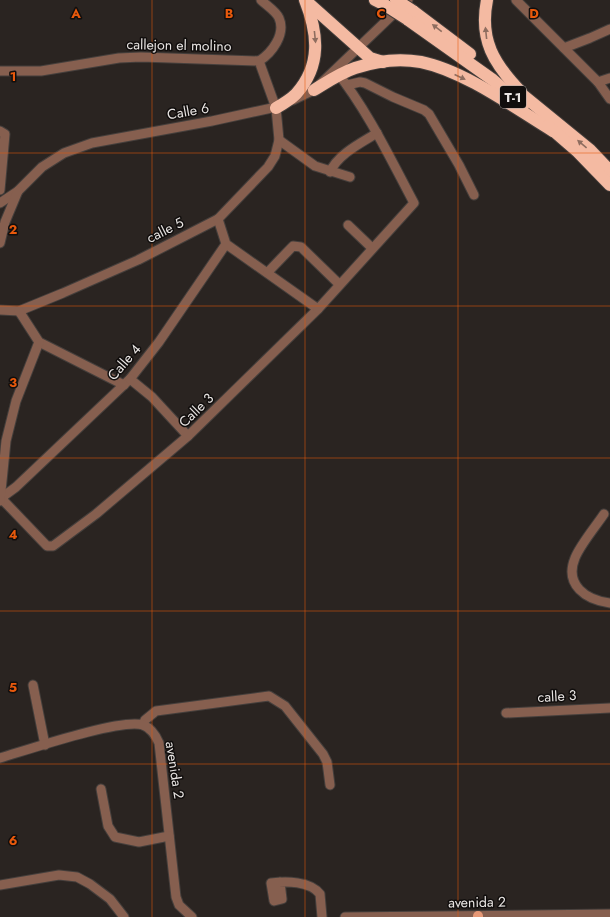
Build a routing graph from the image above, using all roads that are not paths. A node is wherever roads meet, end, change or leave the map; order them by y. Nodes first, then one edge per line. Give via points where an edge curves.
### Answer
1 (261, 0) edge
2 (305, 0) edge
3 (396, 0) edge
4 (487, 0) edge
5 (516, 0) edge
6 (380, 3) edge
7 (409, 10) edge
8 (610, 29) edge
9 (358, 47) junction
10 (564, 48) junction
11 (259, 60) junction
12 (382, 62) junction
13 (0, 71) edge
14 (337, 72) junction
15 (610, 78) edge
16 (598, 82) junction
17 (347, 85) junction
18 (314, 90) joint
19 (529, 100) junction
20 (610, 100) edge
21 (276, 108) junction
22 (0, 131) edge
23 (553, 131) junction
24 (376, 133) junction
25 (279, 140) junction
26 (1, 170) edge
27 (610, 171) edge
28 (330, 172) junction
29 (350, 177) dead end
30 (610, 185) edge
31 (0, 190) edge
32 (18, 191) junction
33 (474, 195) dead end
34 (0, 203) edge
35 (218, 219) junction
36 (348, 225) dead end
37 (0, 243) edge
38 (226, 244) junction
39 (372, 248) junction
40 (268, 272) junction
41 (339, 284) junction
42 (318, 309) junction
43 (0, 310) edge
44 (19, 311) junction
45 (39, 342) junction
46 (127, 382) junction
47 (188, 436) junction
48 (1, 499) edge
49 (604, 514) dead end
50 (610, 603) edge
51 (33, 685) dead end
52 (610, 708) edge
53 (506, 713) dead end
54 (143, 725) junction
55 (45, 745) junction
56 (0, 758) edge
57 (330, 785) dead end
58 (101, 789) dead end
59 (170, 836) junction
60 (280, 882) dead end
61 (0, 885) edge
62 (610, 914) edge
63 (478, 916) edge
64 (124, 917) edge
65 (192, 917) edge
66 (322, 917) edge
67 (345, 917) edge

1 - 11 street via 279,17 281,27 275,47
2 - 9 highway
2 -> 21 highway via 314,22 316,47 313,66 296,94
3 - 7 highway, T-1, bridge
19 -> 4 highway via 504,74 493,58 486,34
5 - 10 street
6 - 7 highway, T-1, bridge
7 - 9 street
19 -> 7 highway, T-1
7 - 23 highway, T-1
8 - 10 street
9 - 12 highway via 370,58
9 - 14 street
10 - 16 street
11 - 13 street, callejon el molino via 141,57 119,58 41,71
11 - 21 street
12 - 14 highway
12 -> 23 highway via 421,62 441,69 481,87
14 - 17 street
14 - 18 highway
15 - 16 street
16 - 20 street
17 - 24 street
17 - 33 street via 365,83 429,114
18 - 21 street, Calle 6
27 -> 19 highway, T-1 via 590,150
21 - 25 street, calle 5
21 - 32 street, Calle 6 via 92,143 64,153 42,167
22 - 26 street via 5,134
23 - 30 highway, T-1
24 - 28 street via 347,153
24 - 39 street, Calle 3 via 414,203
25 - 28 street via 309,163
25 - 35 street, calle 5 via 268,167
26 - 31 street
28 - 29 street
32 - 34 street, Calle 6
32 - 37 street, Calle 6
35 - 38 street
35 - 44 street, calle 5 via 138,260
36 - 39 street
38 - 40 street
38 - 46 street, Calle 4 via 159,342
39 - 41 street, Calle 3
40 - 41 street via 297,245
40 - 42 street
41 - 42 street, Calle 3
42 - 47 street, Calle 3
43 - 44 street, calle 5
44 - 45 street
45 - 46 street
45 - 48 street via 16,401 6,441
46 - 47 street via 162,406
46 - 48 street, Calle 4
47 - 48 street, Calle 3 via 96,514 53,546 47,546
49 - 50 street via 575,558 572,571 574,581 586,597 597,602
51 - 55 street
52 - 53 street, calle 3
54 - 55 street via 119,725
54 - 57 street via 144,720 156,711 269,696 285,706 323,754 327,762
54 - 59 street, avenida 2 via 152,732 159,743
55 - 56 street
58 - 59 street via 108,826 115,838 139,842
59 - 65 street, avenida 2 via 177,901 186,914
60 - 66 street via 300,884 317,890 320,894
61 - 64 street via 59,875 77,877 110,899
62 - 63 street, avenida 2
63 - 67 street, avenida 2

